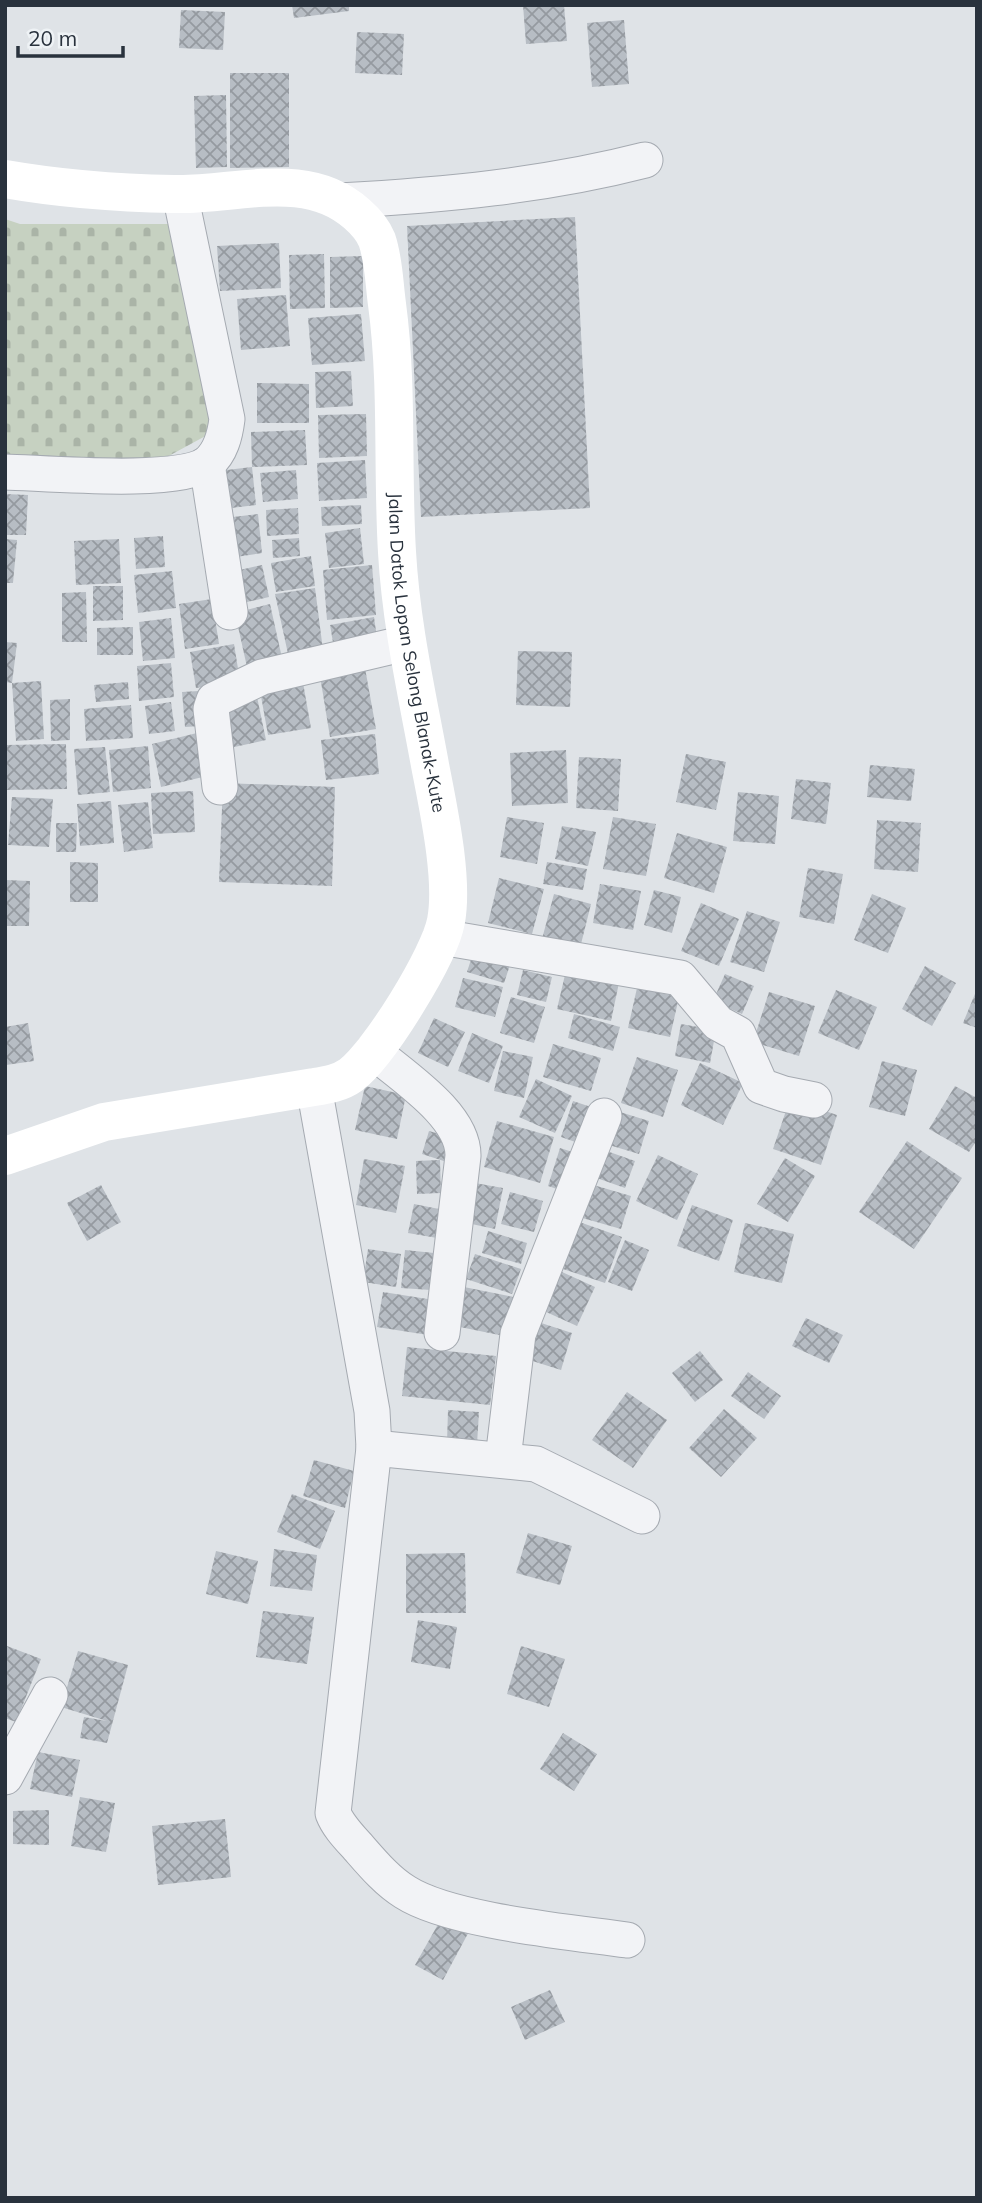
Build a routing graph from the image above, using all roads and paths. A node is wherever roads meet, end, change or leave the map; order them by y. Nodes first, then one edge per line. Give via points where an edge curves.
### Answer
1 (645, 160) dead end
2 (5, 179) edge
3 (180, 194) junction
4 (339, 201) junction
5 (207, 464) junction
6 (5, 472) edge
7 (230, 612) dead end
8 (406, 643) junction
9 (220, 787) dead end
10 (441, 937) junction
11 (373, 1051) junction
12 (314, 1087) junction
13 (814, 1100) dead end
14 (604, 1116) dead end
15 (5, 1156) edge
16 (442, 1333) dead end
17 (374, 1448) junction
18 (503, 1460) junction
19 (642, 1516) dead end
20 (50, 1695) dead end
21 (5, 1777) edge
22 (627, 1940) dead end

1 - 4 street via 581,176 468,193
2 - 3 street, Jalan Datok Lopan Selong Blanak-Kute via 61,189
3 - 4 street, Jalan Datok Lopan Selong Blanak-Kute via 263,186 316,192
3 - 5 street via 227,419 225,436
4 - 8 street, Jalan Datok Lopan Selong Blanak-Kute via 376,237 384,269 392,342 397,553
5 - 6 street via 171,475
5 - 7 street
8 - 9 street via 262,677 214,700 211,709
8 - 10 street, Jalan Datok Lopan Selong Blanak-Kute via 442,824 447,905
10 - 11 street, Jalan Datok Lopan Selong Blanak-Kute
10 - 13 street via 680,978 718,1023 738,1034 761,1086
11 - 12 street, Jalan Datok Lopan Selong Blanak-Kute via 347,1078
11 - 16 street via 450,1118 460,1136 463,1156
12 - 15 street, Jalan Datok Lopan Selong Blanak-Kute via 104,1122
12 - 17 street via 372,1411
14 - 18 street via 517,1334
17 - 18 street
17 - 22 street via 334,1817 388,1879 417,1898 509,1922
18 - 19 street via 537,1464
20 - 21 street

